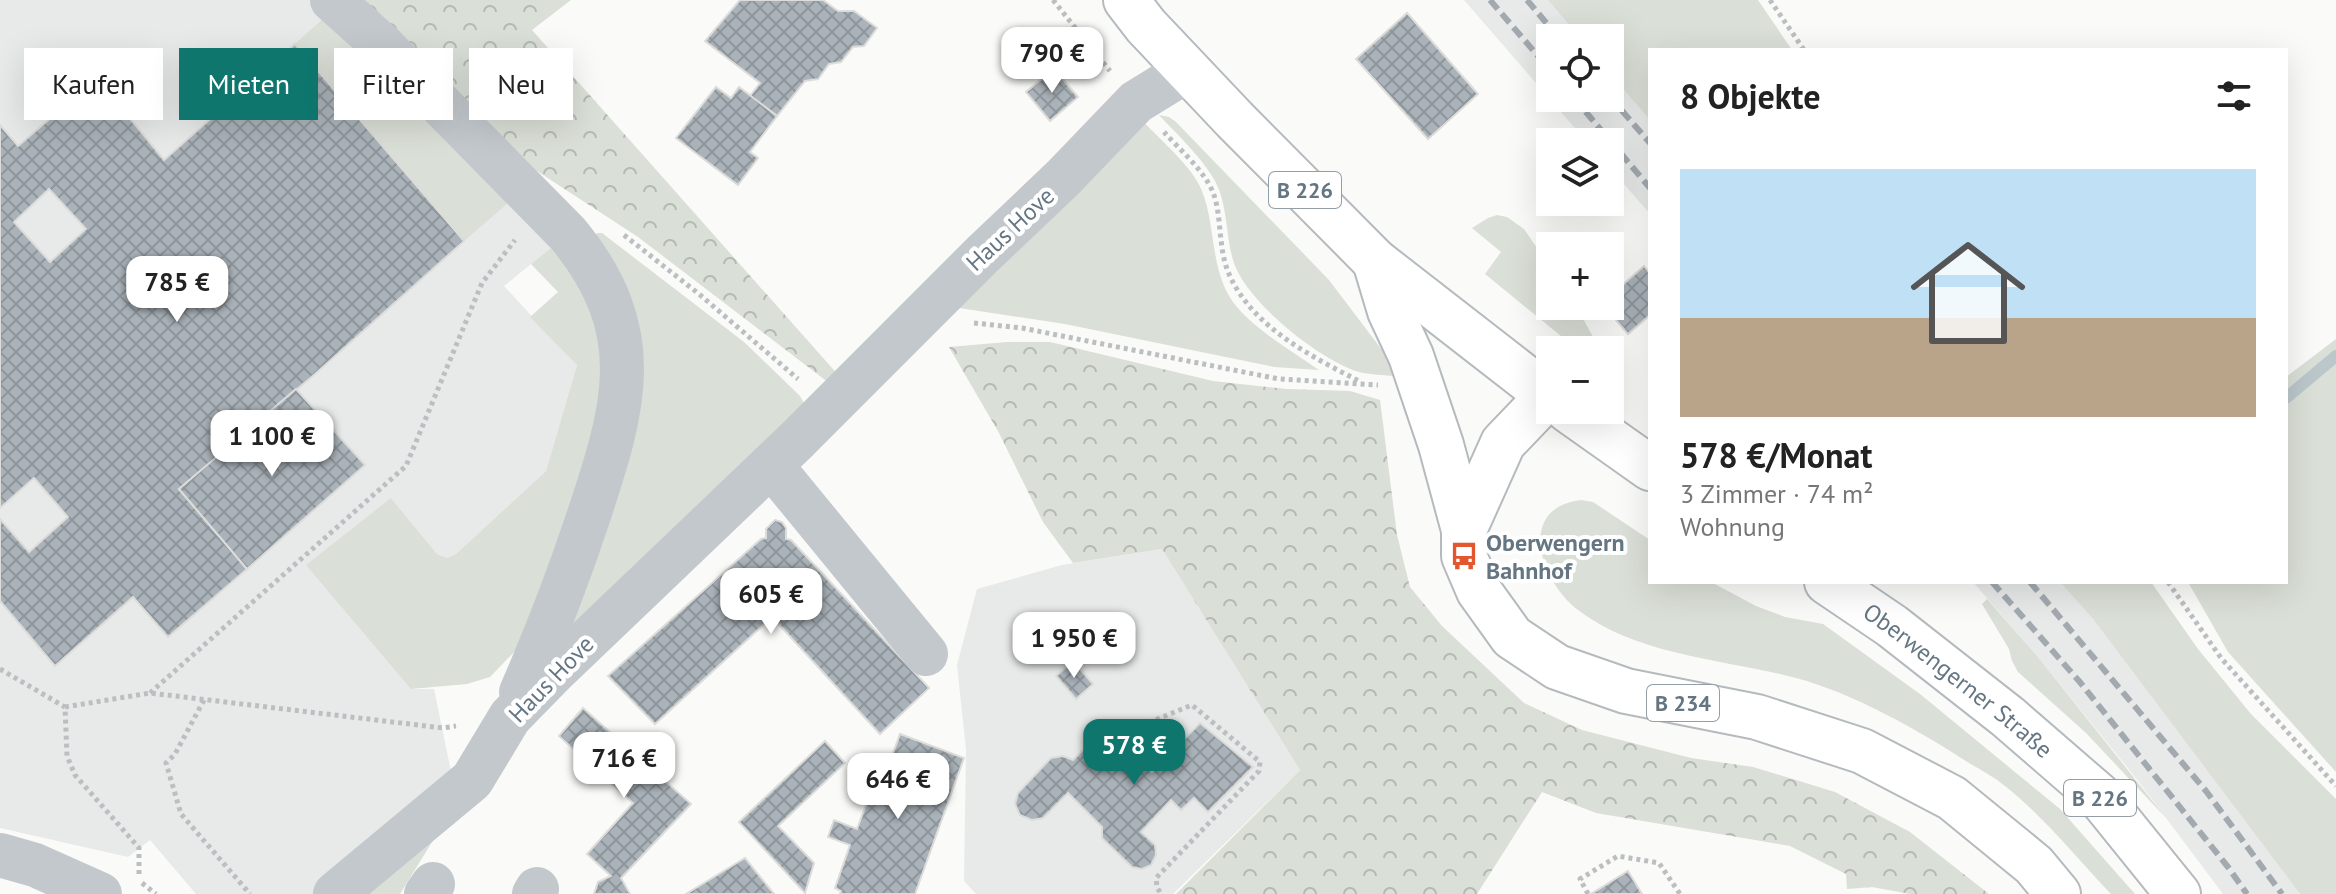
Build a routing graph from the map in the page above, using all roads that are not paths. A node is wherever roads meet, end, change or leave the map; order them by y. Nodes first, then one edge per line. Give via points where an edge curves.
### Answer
1 (332, 0) edge
2 (1126, 0) edge
3 (1188, 70) junction
4 (1375, 261) junction
5 (1536, 386) edge
6 (1536, 416) edge
7 (1588, 424) edge
8 (771, 465) junction
9 (1648, 467) edge
10 (1464, 530) junction
11 (1830, 584) edge
12 (926, 654) dead end
13 (522, 723) junction
14 (0, 855) edge
15 (100, 894) edge
16 (335, 894) edge
17 (2058, 894) edge
18 (2178, 894) edge

1 - 13 lane via 588,259 610,303 621,343 622,394 609,454
2 - 3 main road, B 226
3 - 4 main road, B 226
3 - 8 lane, Haus Hove via 1136,102
4 - 5 main road, B 226
4 - 10 main road via 1421,382
6 - 10 main road via 1503,443
7 - 9 main road, B 226
8 - 12 lane
8 - 13 lane, Haus Hove
10 - 17 main road, B 234 via 1464,556 1479,591 1512,637 1557,667 1626,691 1757,717 1862,751 1952,798 2034,865
11 - 18 main road, Oberwengerner Straße / B 226 via 1985,698 2098,795
13 - 16 lane, Haus Hove via 472,780
14 - 15 lane

